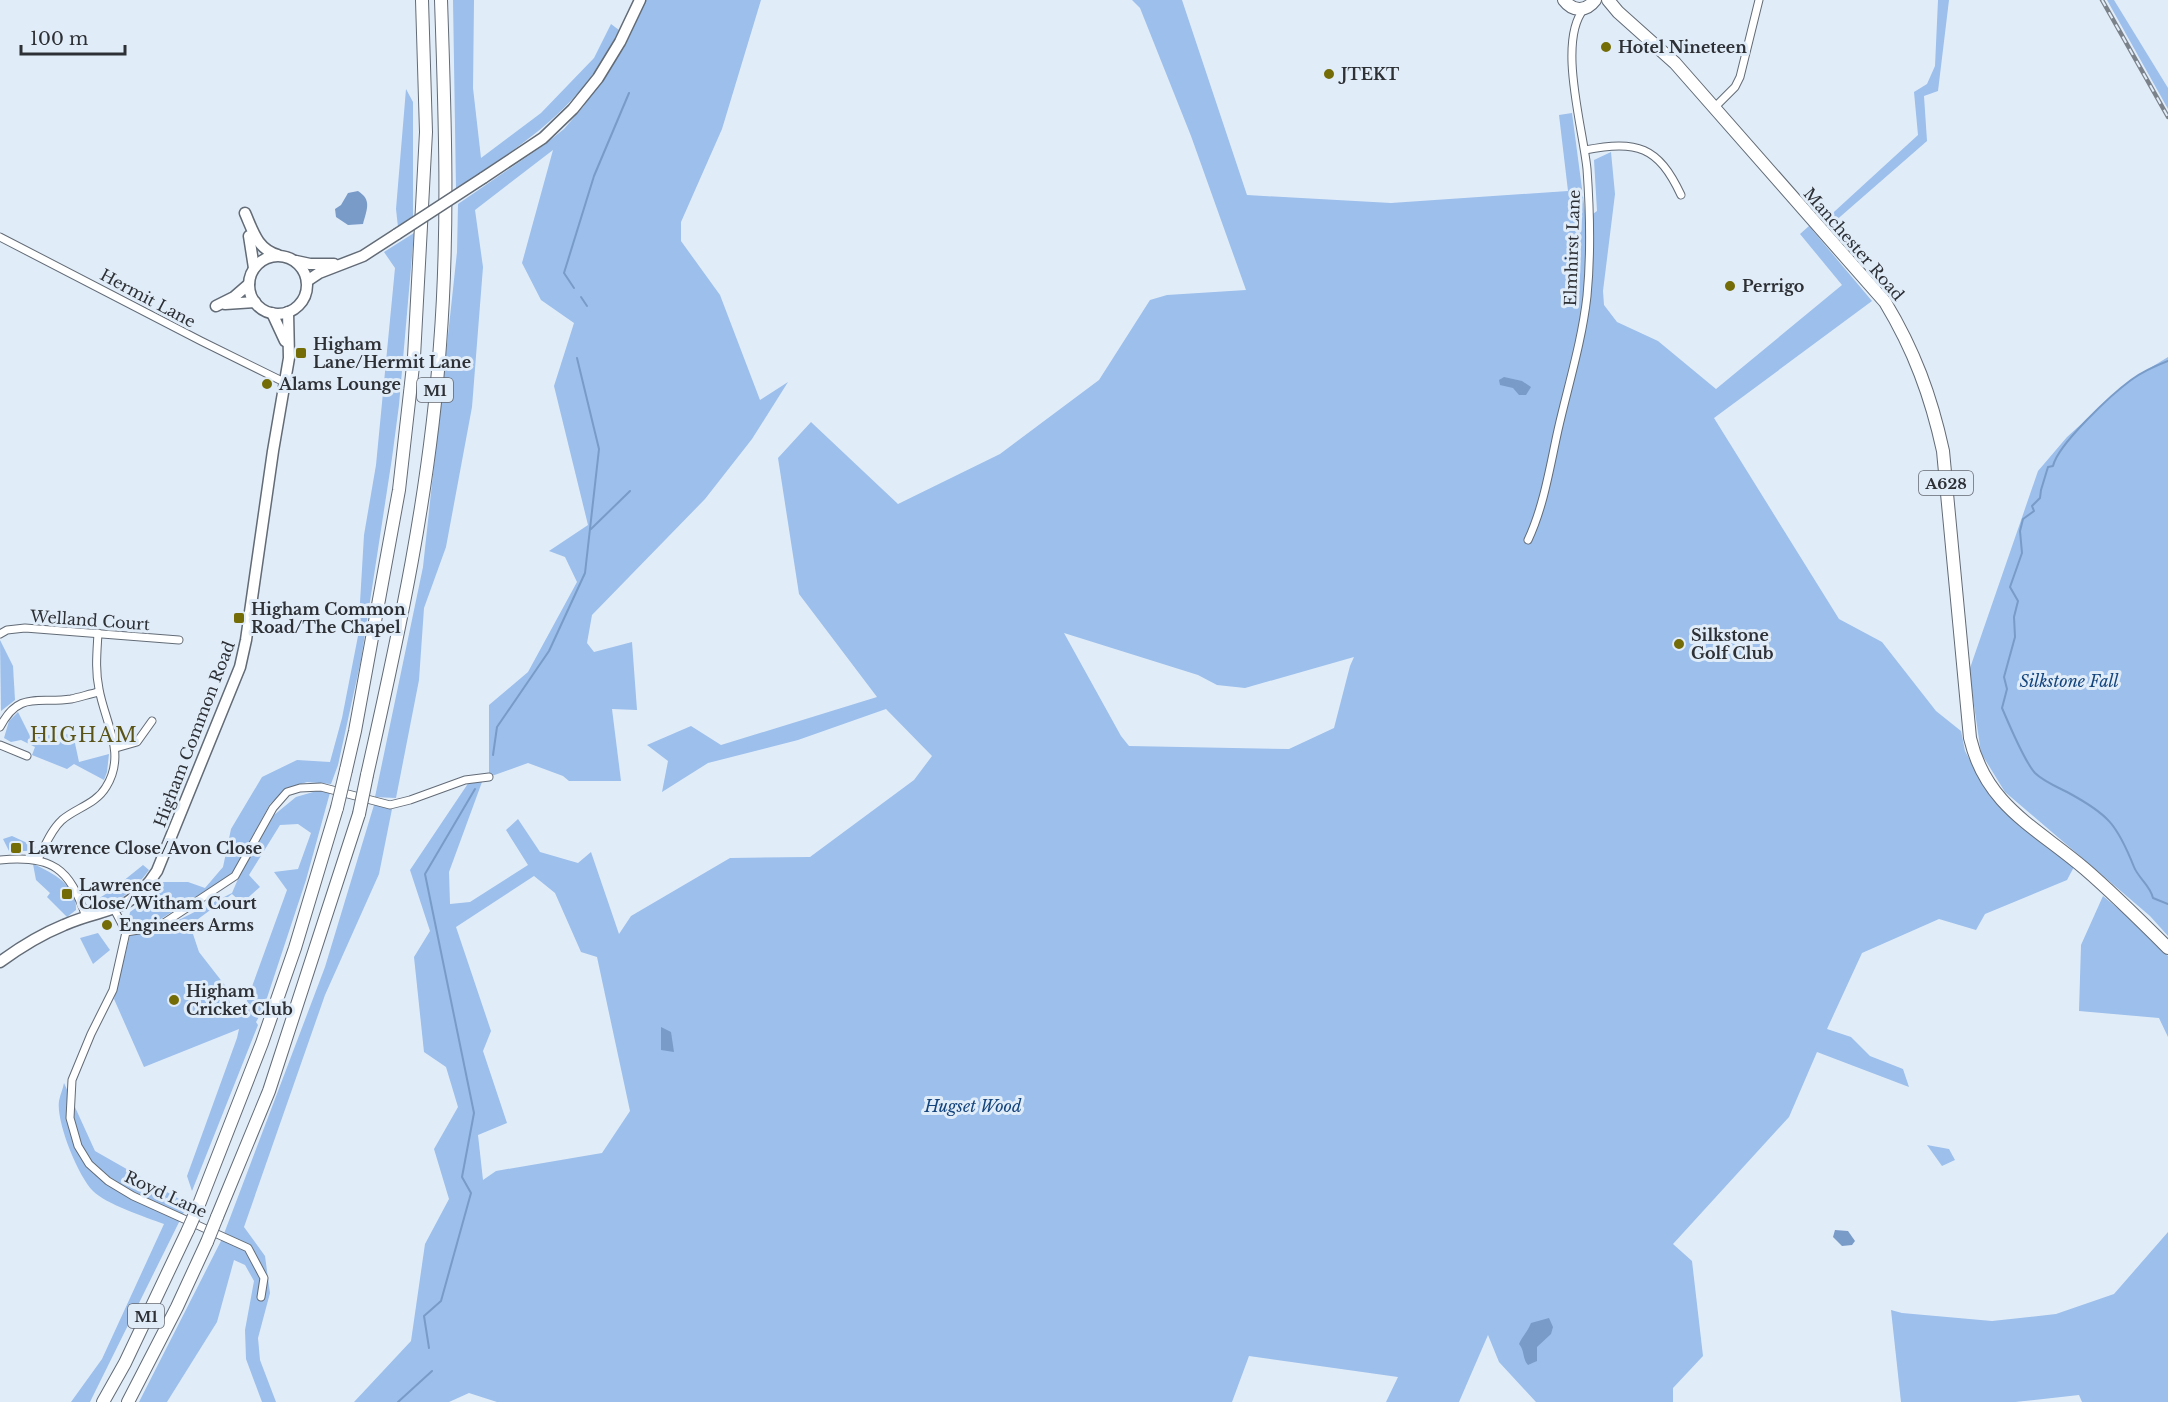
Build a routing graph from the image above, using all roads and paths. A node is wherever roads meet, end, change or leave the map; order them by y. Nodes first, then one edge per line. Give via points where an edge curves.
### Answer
1 (422, 0) edge
2 (441, 0) edge
3 (640, 0) edge
4 (1608, 0) edge
5 (1759, 0) edge
6 (1564, 1) edge
7 (1589, 6) edge
8 (1618, 12) junction
9 (1575, 24) junction
10 (1714, 108) junction
11 (1585, 150) junction
12 (1681, 195) dead end
13 (0, 237) edge
14 (278, 255) junction
15 (295, 261) junction
16 (349, 262) junction
17 (254, 268) junction
18 (307, 281) junction
19 (249, 284) junction
20 (255, 302) junction
21 (288, 312) junction
22 (272, 313) junction
23 (289, 352) junction
24 (284, 382) junction
25 (1528, 540) dead end
26 (98, 633) junction
27 (0, 634) edge
28 (179, 640) dead end
29 (99, 692) junction
30 (152, 721) dead end
31 (0, 727) edge
32 (0, 745) edge
33 (116, 748) junction
34 (27, 756) dead end
35 (489, 777) dead end
36 (0, 858) edge
37 (38, 859) junction
38 (114, 909) junction
39 (86, 917) junction
40 (126, 932) junction
41 (2168, 948) edge
42 (0, 962) edge
43 (261, 1297) dead end
44 (103, 1402) edge
45 (128, 1402) edge

1 - 44 highway, M1, bridge via 426,132 414,357 399,490 355,731 337,808 262,1043 198,1208
2 - 45 highway, M1, bridge via 446,159 440,345 423,497 400,629 358,814 269,1091 207,1242
3 - 16 street, bridge via 598,78 543,138
4 - 8 highway, Manchester Road / A628
5 - 10 street via 1740,77
6 - 7 highway via 1575,9
6 - 9 street
7 - 8 highway
7 - 9 street, Elmhirst Lane
8 - 10 highway, Manchester Road / A628 via 1660,48
9 - 11 street, Elmhirst Lane via 1572,69
10 - 41 highway, Manchester Road / A628 via 1885,302 1909,344 1933,406 1943,451 1970,738 1981,772 2014,813 2084,868
11 - 12 street via 1630,145 1644,150 1660,160
11 - 25 street, Elmhirst Lane via 1590,208 1585,311 1551,463
13 - 24 street, Hermit Lane
14 - 15 street
14 - 17 street
14 - 17 street via 257,242 245,213
15 - 16 street via 328,265
15 - 18 street
16 - 18 street
17 - 19 street
18 - 21 street via 302,302
19 - 20 street
19 - 20 street via 216,306
20 - 22 street
21 - 22 street
21 - 23 street, Higham Common Road
22 - 23 street, Higham Common Road
23 - 24 street, Higham Common Road
24 - 38 street, Higham Common Road via 240,667 156,872 132,901
26 - 27 street, Welland Court via 25,628
26 - 28 street, Welland Court
26 - 29 street
29 - 31 street via 25,703 8,712
29 - 33 street
30 - 33 street via 137,742
32 - 34 street
33 - 37 street via 115,769 106,788 53,829
35 - 40 street via 465,780 390,805 321,787 287,792 273,808 235,876 158,927
36 - 37 street
37 - 39 street via 62,871 79,894
38 - 39 street, Higham Common Road
38 - 40 street
39 - 42 street, Higham Common Road via 63,925
40 - 43 street, Royd Lane via 113,990 72,1080 70,1119 78,1146 89,1164 133,1196 248,1248 264,1278

